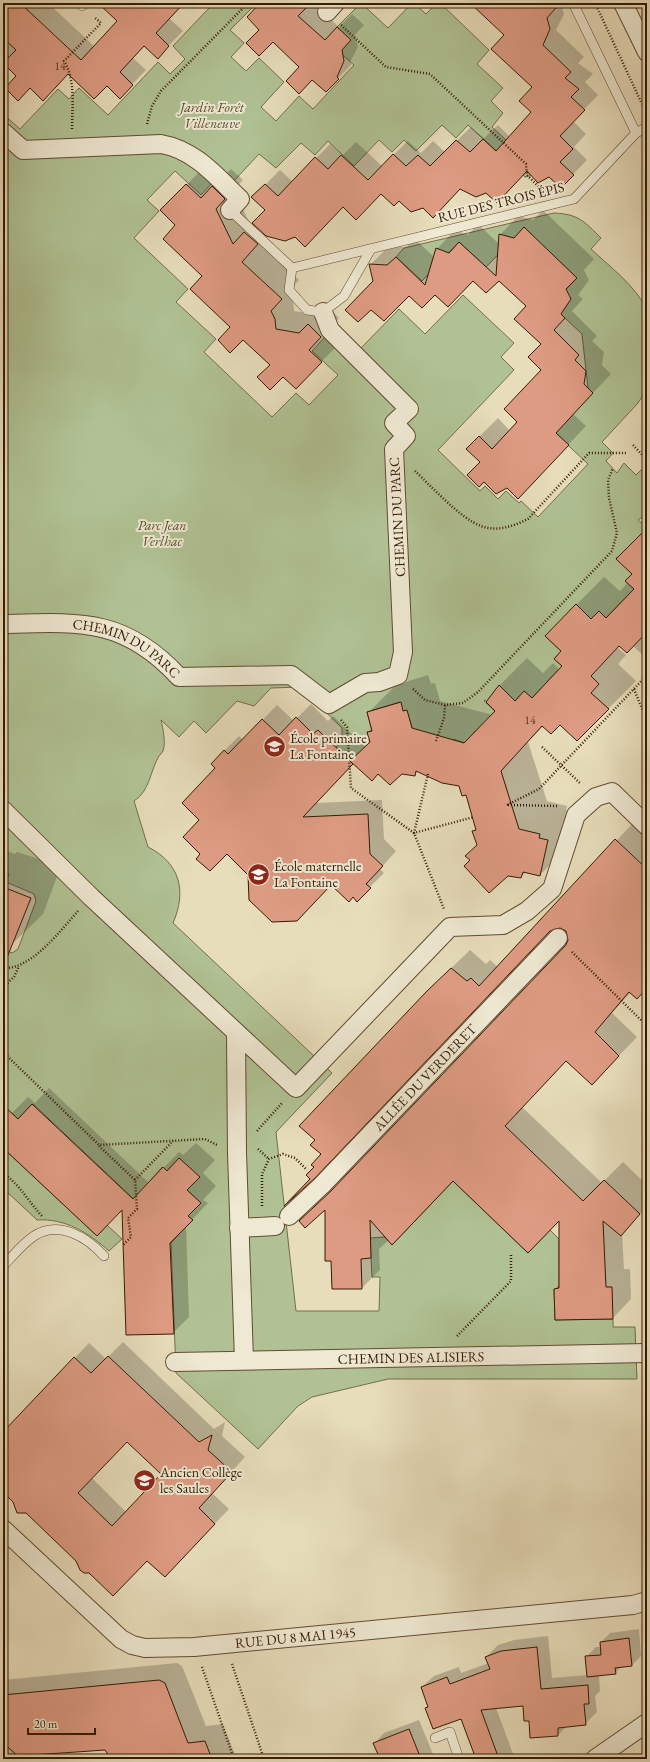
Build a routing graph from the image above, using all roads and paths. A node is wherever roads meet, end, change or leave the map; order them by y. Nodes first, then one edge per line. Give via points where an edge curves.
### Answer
1 (248, 3) edge
2 (573, 3) edge
3 (596, 3) edge
4 (623, 3) edge
5 (84, 5) edge
6 (332, 5) edge
7 (647, 52) edge
8 (644, 108) dead end
9 (647, 127) edge
10 (3, 132) edge
11 (636, 133) junction
12 (146, 145) junction
13 (72, 148) junction
14 (556, 203) junction
15 (230, 210) joint
16 (370, 249) junction
17 (292, 268) junction
18 (324, 312) junction
19 (633, 445) dead end
20 (394, 449) junction
21 (626, 453) dead end
22 (647, 460) edge
23 (613, 468) dead end
24 (3, 624) edge
25 (398, 675) junction
26 (647, 675) edge
27 (634, 689) junction
28 (329, 704) junction
29 (445, 705) junction
30 (647, 721) edge
31 (436, 741) dead end
32 (542, 747) dead end
33 (560, 766) junction
34 (428, 774) dead end
35 (604, 794) junction
36 (3, 810) edge
37 (576, 815) junction
38 (474, 817) dead end
39 (647, 826) edge
40 (414, 833) junction
41 (91, 896) junction
42 (450, 927) junction
43 (558, 938) joint
44 (19, 966) junction
45 (3, 968) edge
46 (3, 988) edge
47 (647, 1026) edge
48 (236, 1034) junction
49 (3, 1052) edge
50 (296, 1088) junction
51 (173, 1141) junction
52 (99, 1145) junction
53 (237, 1152) junction
54 (3, 1173) edge
55 (135, 1180) junction
56 (322, 1185) junction
57 (290, 1216) dead end
58 (268, 1226) joint
59 (239, 1228) junction
60 (54, 1229) junction
61 (123, 1245) dead end
62 (511, 1255) dead end
63 (104, 1256) dead end
64 (3, 1266) edge
65 (647, 1353) edge
66 (436, 1356) junction
67 (244, 1360) junction
68 (175, 1362) dead end
69 (3, 1528) edge
70 (642, 1604) edge
71 (230, 1643) junction
72 (194, 1646) junction
73 (647, 1723) edge
74 (435, 1738) dead end
75 (234, 1759) edge
76 (264, 1759) edge
77 (460, 1759) edge
78 (595, 1759) edge

1 - 12 path via 161,92 152,106 147,121
2 - 11 lane
3 - 8 path
4 - 7 street
5 - 13 path via 101,23 64,61 69,69 72,84
6 - 14 path via 386,67 430,74 526,164 527,175
9 - 11 lane, RUE DES TROIS ÉPIS
10 - 13 street via 23,150
11 - 14 lane, RUE DES TROIS ÉPIS via 574,199
12 - 13 street
12 - 15 street via 173,146 199,160 240,199
14 - 16 lane, RUE DES TROIS ÉPIS
15 - 17 lane
16 - 17 lane, RUE DES TROIS ÉPIS
16 - 18 lane via 344,296
17 - 18 lane via 289,290 307,310
18 - 20 street, CHEMIN DU PARC via 330,330 409,409 394,423 406,436
19 - 22 path
20 - 21 path via 459,512 480,526 499,529 528,519 589,453
20 - 25 street, CHEMIN DU PARC via 403,652
23 - 29 path via 608,480 609,498 617,533 612,551 478,692 463,703
24 - 28 street, CHEMIN DU PARC via 74,622 99,627 141,644 158,656 179,677 291,675
25 - 28 street via 380,682 365,683
25 - 29 path via 425,700
26 - 27 path
27 - 30 path
27 - 33 path
28 - 40 path via 347,727 351,788
29 - 31 path via 444,718
32 - 33 path
33 - 35 path
33 - 37 path via 539,788 507,806 565,806
34 - 40 path
35 - 37 street
35 - 39 street
36 - 41 street
37 - 42 street via 552,889 527,911 503,925
38 - 40 path
40 - 42 path
41 - 44 path via 45,946
41 - 48 street
42 - 50 street
43 - 47 path
43 - 56 street, ALLÉE DU VERDERET
44 - 45 path via 12,969
44 - 46 path
48 - 50 street
48 - 53 street
49 - 52 path
50 - 53 path
51 - 52 path
51 - 53 path via 205,1139
51 - 55 path
52 - 55 path
53 - 59 street
54 - 60 path via 27,1196
55 - 61 path via 137,1209 128,1218 131,1237
56 - 57 street, ALLÉE DU VERDERET
56 - 58 path via 295,1158 284,1154 269,1160 262,1174
58 - 59 street
59 - 67 street
60 - 63 lane via 74,1233 94,1245
60 - 64 lane via 35,1236
62 - 66 path via 511,1280
65 - 66 street, CHEMIN DES ALISIERS
66 - 67 street, CHEMIN DES ALISIERS
67 - 68 street, CHEMIN DES ALISIERS
69 - 72 street, RUE DU 8 MAI 1945 via 121,1639 145,1648
70 - 71 street, RUE DU 8 MAI 1945
71 - 72 street, RUE DU 8 MAI 1945
71 - 76 path via 230,1660
72 - 75 path
73 - 78 street
74 - 77 lane via 450,1732

